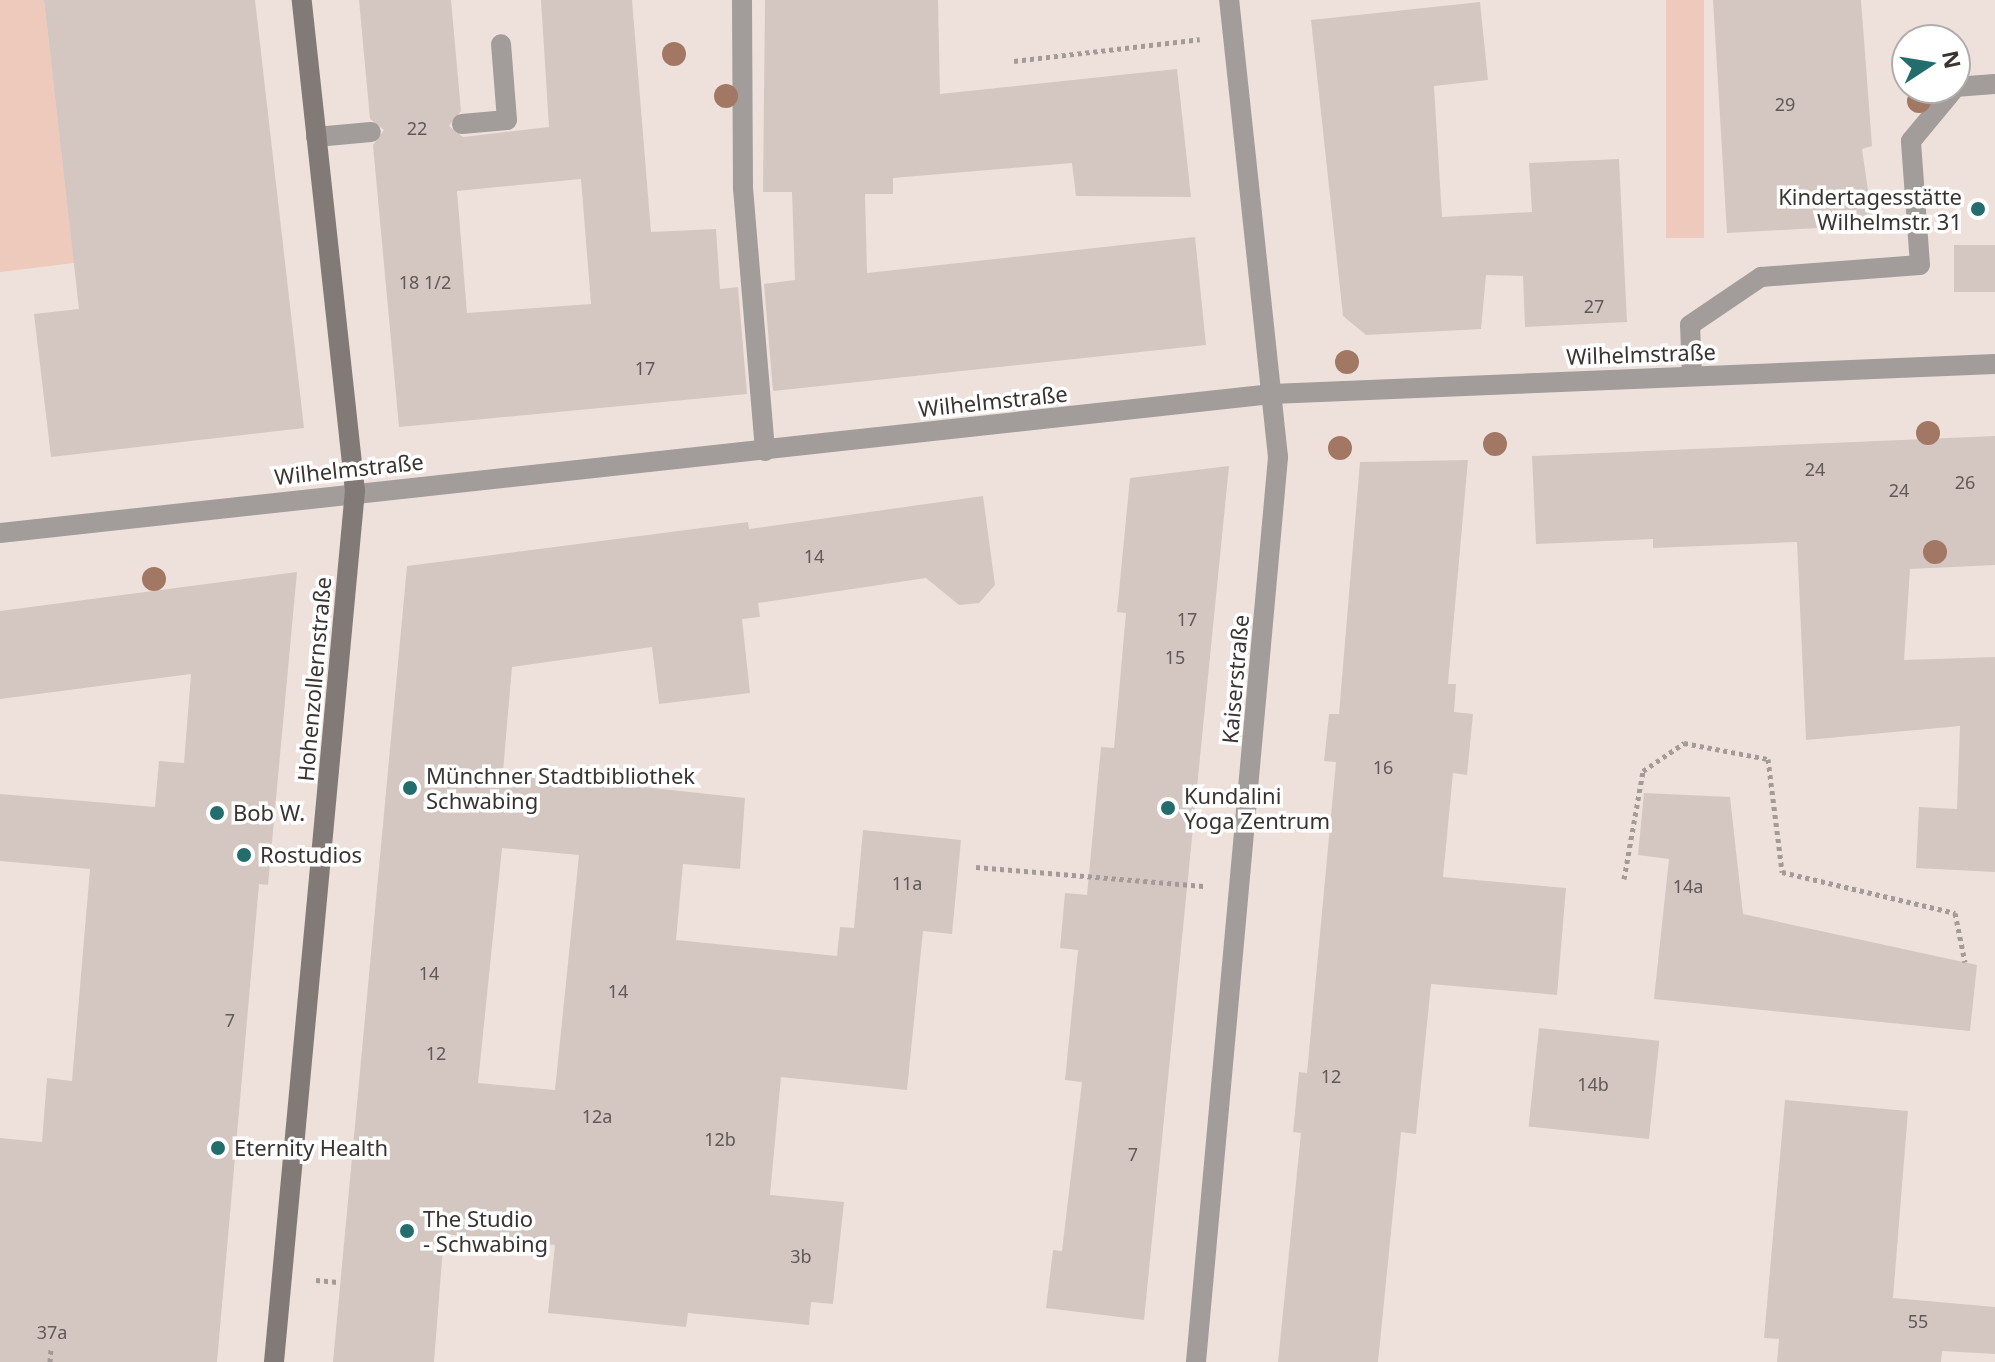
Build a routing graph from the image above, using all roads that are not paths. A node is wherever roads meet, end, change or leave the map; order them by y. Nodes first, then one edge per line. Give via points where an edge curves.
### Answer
1 (302, 0) edge
2 (742, 0) edge
3 (1229, 0) edge
4 (501, 44) dead end
5 (1995, 84) edge
6 (1971, 86) edge
7 (1942, 104) edge
8 (462, 124) dead end
9 (371, 132) dead end
10 (316, 137) junction
11 (1995, 364) edge
12 (1692, 376) junction
13 (1272, 394) junction
14 (765, 451) junction
15 (355, 491) junction
16 (0, 533) edge
17 (274, 1362) edge
18 (1196, 1362) edge

1 - 10 street, Hohenzollernstraße
2 - 14 street via 743,188
3 - 13 street, Kaiserstraße
4 - 8 street via 507,120
5 - 6 street
7 - 12 street via 1911,141 1920,265 1761,277 1690,325
9 - 10 street
10 - 15 street, Hohenzollernstraße
11 - 12 street, Wilhelmstraße
12 - 13 street, Wilhelmstraße
13 - 14 street, Wilhelmstraße
13 - 18 street, Kaiserstraße via 1278,457
14 - 15 street, Wilhelmstraße
15 - 16 street, Wilhelmstraße
15 - 17 street, Hohenzollernstraße

